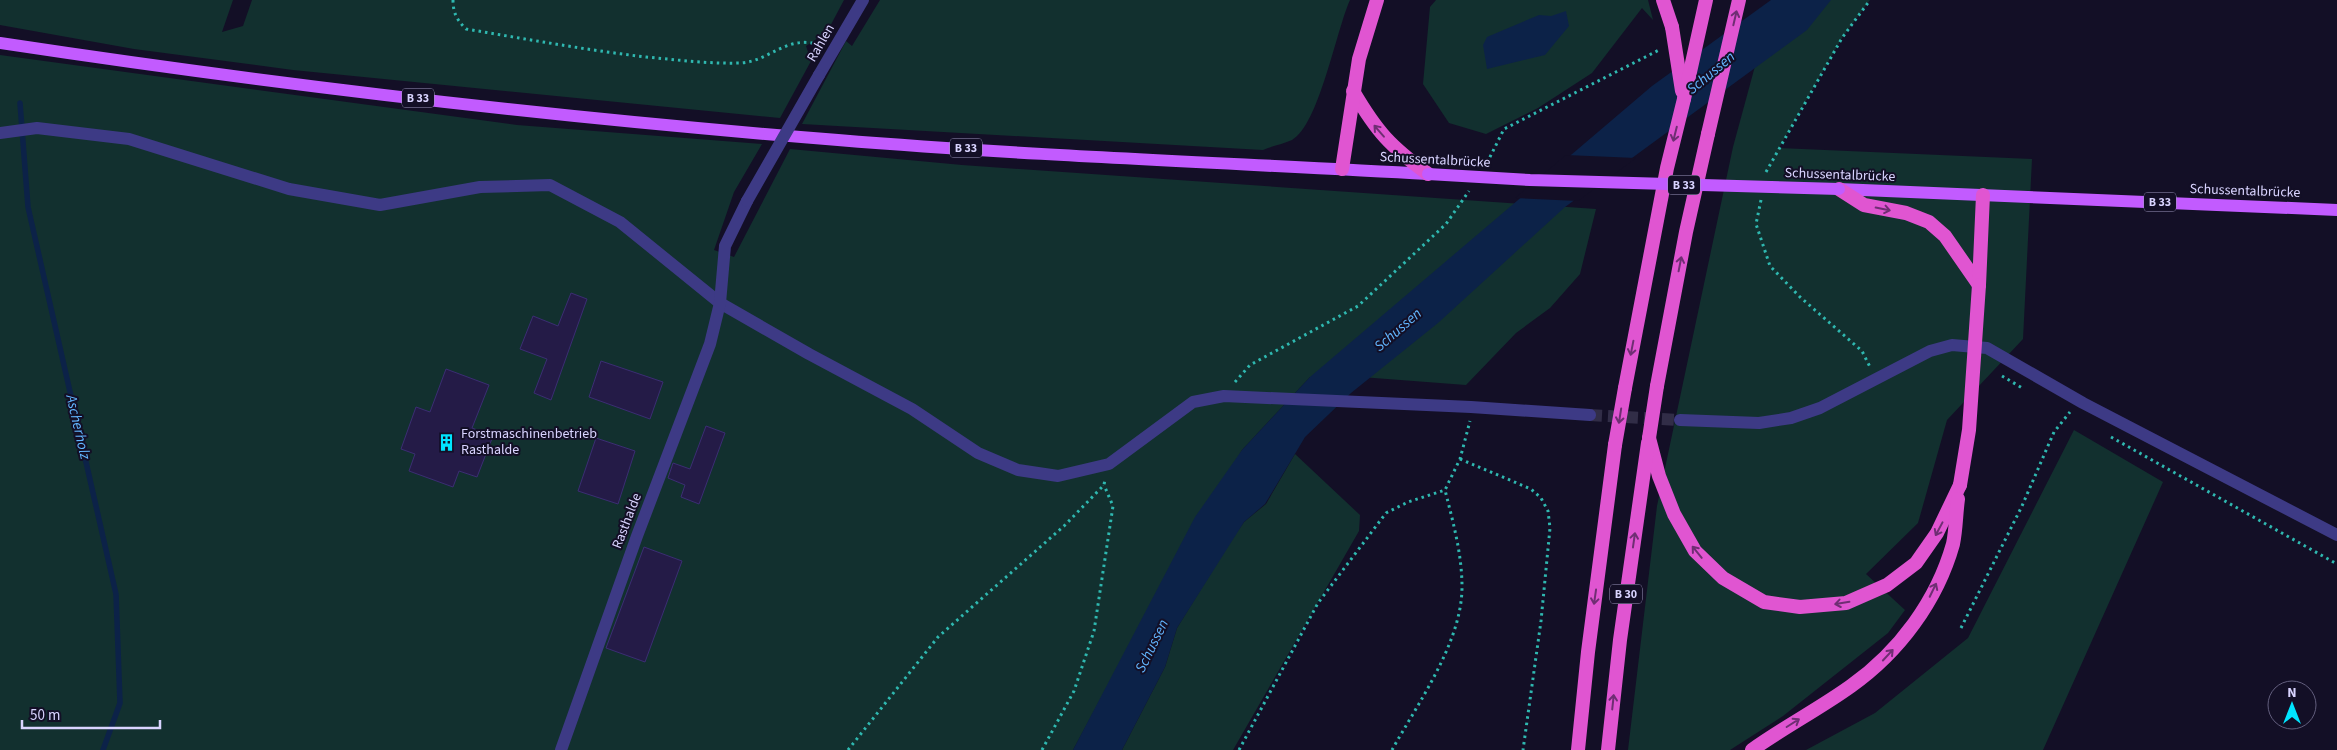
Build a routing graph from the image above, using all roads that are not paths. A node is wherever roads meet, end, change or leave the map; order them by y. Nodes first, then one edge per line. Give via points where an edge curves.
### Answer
1 (863, 0) edge
2 (1377, 0) edge
3 (1662, 0) edge
4 (1706, 0) edge
5 (1739, 0) edge
6 (0, 43) edge
7 (1353, 91) junction
8 (1684, 99) junction
9 (2, 132) edge
10 (1342, 169) junction
11 (1428, 174) junction
12 (1839, 190) junction
13 (1983, 195) junction
14 (747, 201) joint
15 (2337, 210) edge
16 (1979, 285) junction
17 (720, 303) junction
18 (1590, 416) tunnel mouth
19 (1680, 420) tunnel mouth
20 (1649, 438) junction
21 (1960, 485) junction
22 (2337, 535) edge
23 (561, 750) edge
24 (1578, 750) edge
25 (1608, 750) edge
26 (1752, 750) edge

1 - 14 street, Rahlen, bridge
2 - 7 highway via 1363,39
3 - 8 highway, bridge via 1672,27
4 - 8 highway, B 30, bridge
20 -> 5 highway, B 30, bridge via 1686,232
6 - 10 main road, B 33 via 321,87 667,124 838,140
7 - 10 highway
11 -> 7 highway via 1395,150 1374,125
8 -> 24 highway, B 30, bridge via 1667,168 1624,388
9 - 17 street via 36,128 129,139 289,189 380,204 480,187 550,185 620,222
10 - 11 main road, Schussentalbrücke / B 33
11 - 12 main road, Schussentalbrücke / B 33, bridge
12 - 13 main road, Schussentalbrücke / B 33
12 -> 16 highway via 1864,205 1906,213 1929,222 1945,236
13 - 15 main road, Schussentalbrücke / B 33
13 - 16 highway
14 - 17 street, Rasthalde via 725,246
16 - 21 highway, bridge via 1969,430
17 - 18 street via 912,409 978,453 1018,470 1058,476 1109,464 1193,402 1224,396
17 - 23 street, Rasthalde via 710,344
19 - 22 street via 1759,423 1791,418 1820,408 1930,351 1952,345 1987,348 2083,403
21 -> 20 highway via 1937,532 1916,563 1887,585 1846,603 1800,607 1764,602 1723,578 1695,551 1674,514
25 -> 20 highway, B 30
26 -> 21 highway via 1851,686 1884,661 1904,638 1924,608 1953,543

